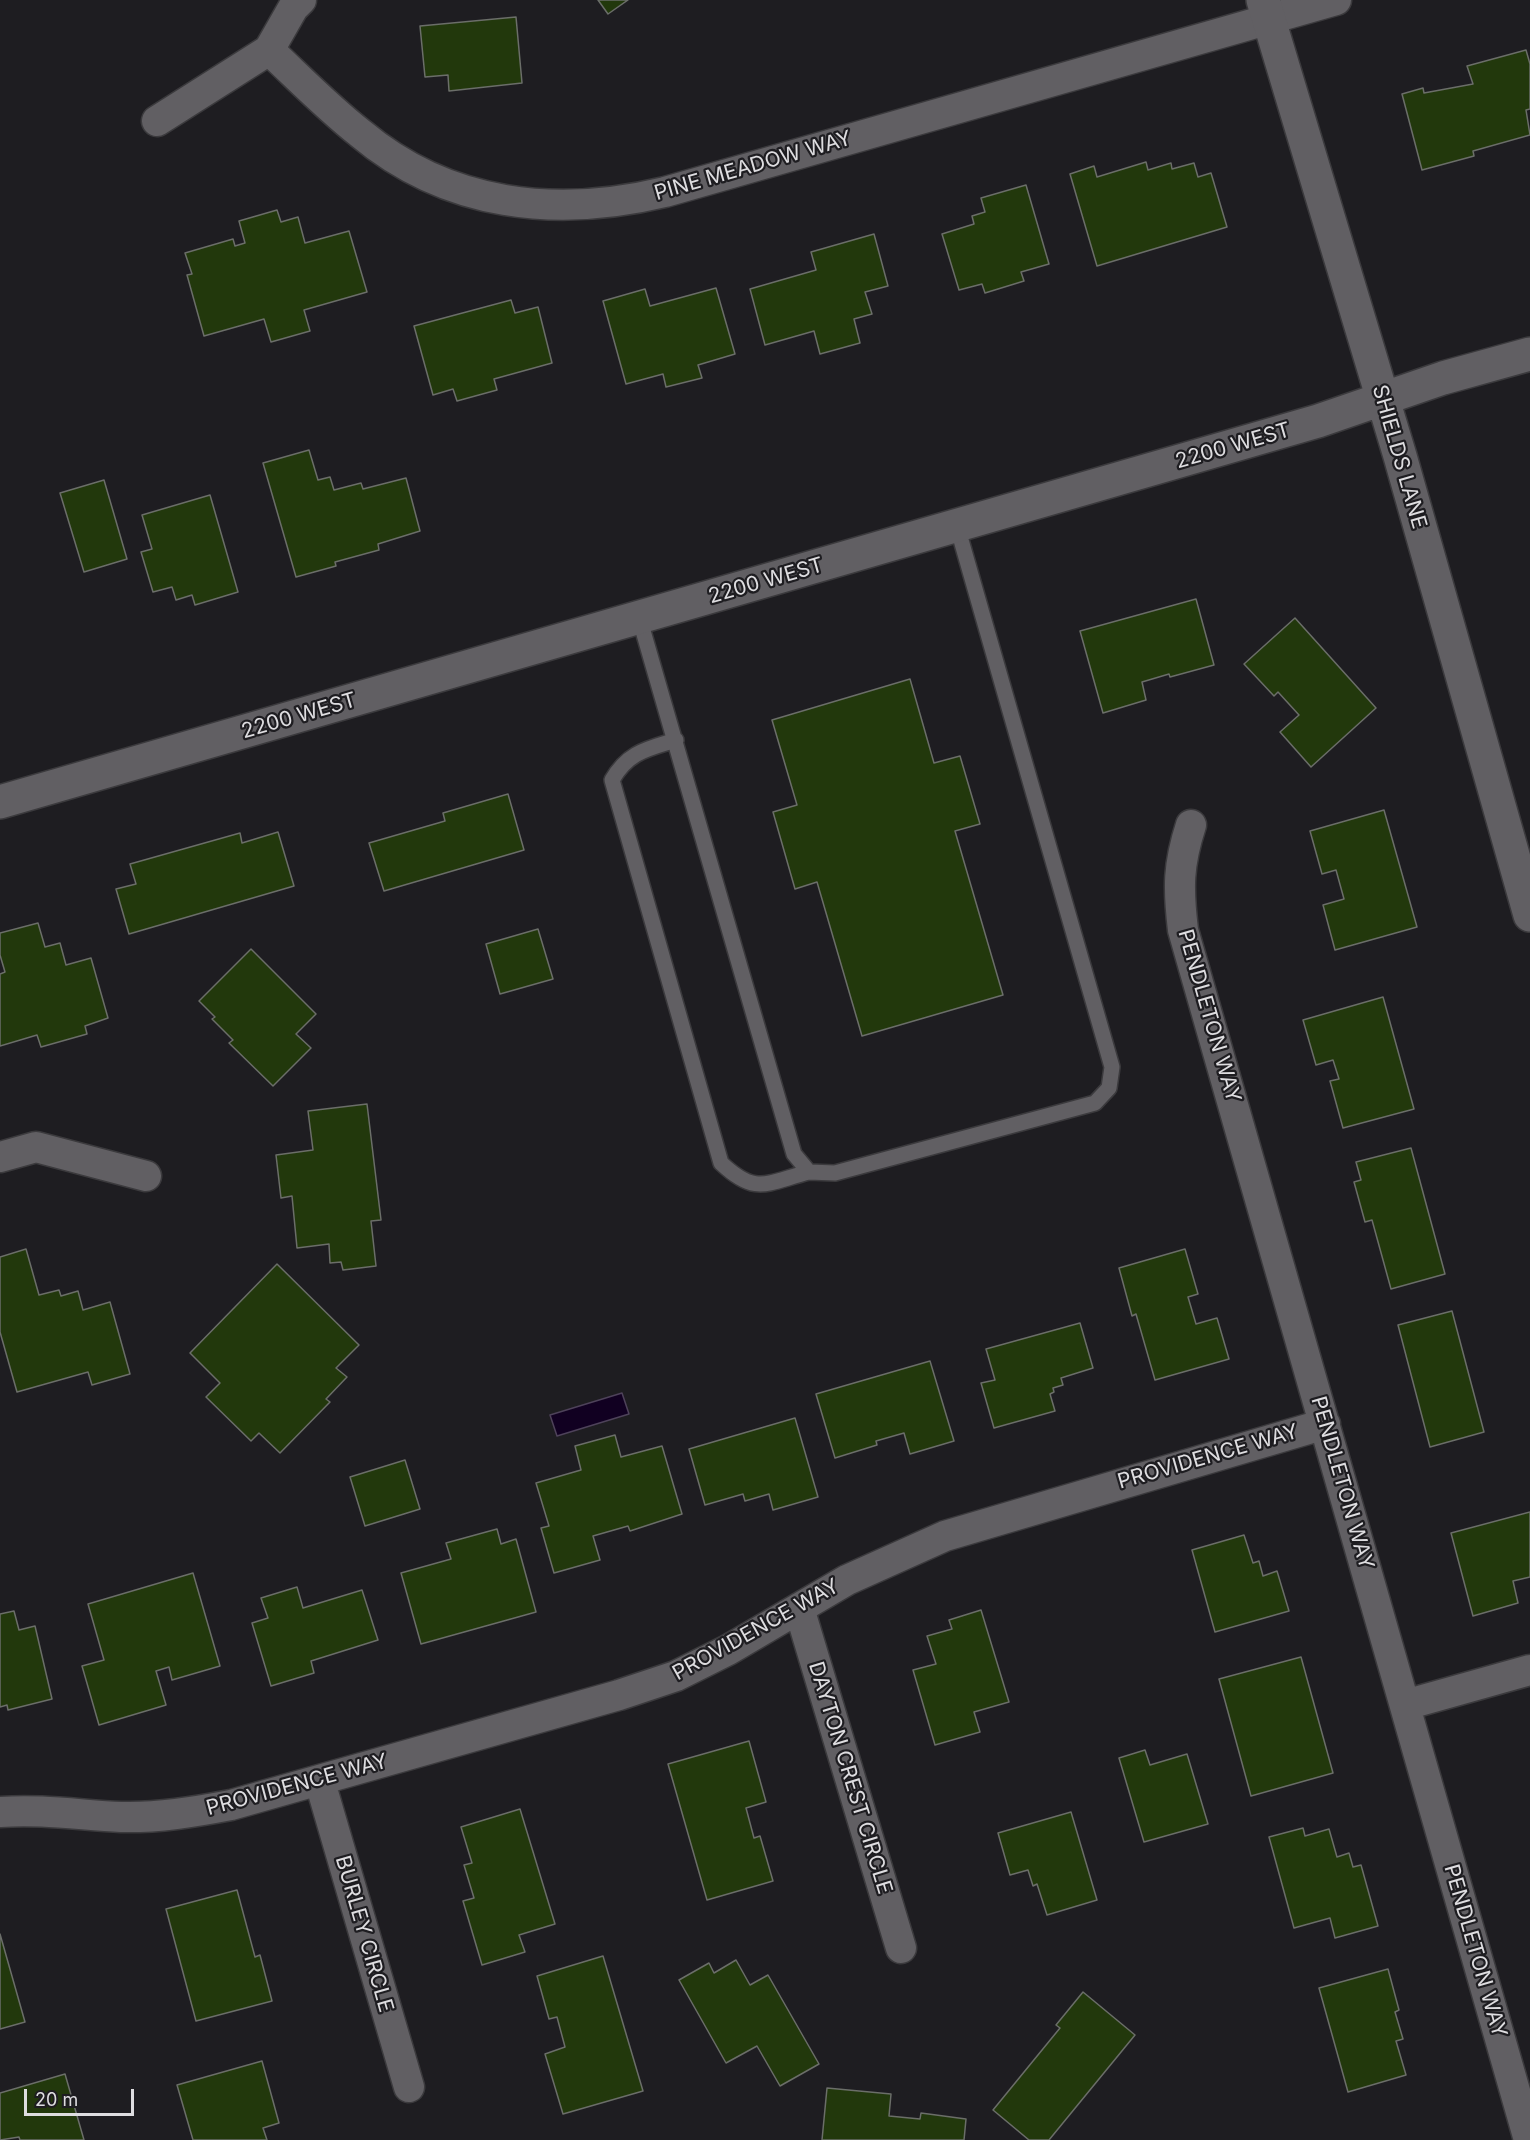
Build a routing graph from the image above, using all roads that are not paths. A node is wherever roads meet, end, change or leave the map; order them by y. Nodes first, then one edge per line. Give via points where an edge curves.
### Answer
1 (301, 0) edge
2 (1336, 0) edge
3 (1266, 10) edge
4 (269, 50) junction
5 (157, 121) dead end
6 (1530, 354) edge
7 (1383, 399) junction
8 (957, 526) junction
9 (639, 617) junction
10 (676, 740) junction
11 (0, 802) edge
12 (1191, 825) dead end
13 (1530, 915) edge
14 (0, 1157) edge
15 (808, 1172) junction
16 (146, 1176) dead end
17 (1324, 1424) junction
18 (799, 1608) junction
19 (1530, 1670) edge
20 (1405, 1705) junction
21 (320, 1782) junction
22 (0, 1812) edge
23 (901, 1948) dead end
24 (409, 2087) dead end
25 (1530, 2140) edge

1 - 4 street
2 - 3 street, PINE MEADOW WAY
3 - 4 street, PINE MEADOW WAY via 665,192 585,206 505,201 429,176 360,134
3 - 7 street, SHIELDS LANE
4 - 5 street
6 - 7 street, 2200 WEST
7 - 8 street, 2200 WEST
7 - 13 street, SHIELDS LANE
8 - 9 street, 2200 WEST
8 - 15 lane via 1112,1067 1109,1088 1095,1103 835,1173
9 - 10 lane
9 - 11 street, 2200 WEST
10 - 15 lane via 794,1154
10 - 15 lane via 638,752 621,764 612,780 721,1162 735,1176 757,1186
12 - 17 street, PENDLETON WAY via 1180,859 1183,930
14 - 16 street via 36,1147
17 - 18 street, PROVIDENCE WAY via 945,1536 857,1575
17 - 20 street, PENDLETON WAY
18 - 21 street, PROVIDENCE WAY via 676,1676
18 - 23 street, DAYTON CREST CIRCLE
19 - 20 street
20 - 25 street, PENDLETON WAY
21 - 22 street, PROVIDENCE WAY via 173,1816
21 - 24 street, BURLEY CIRCLE

